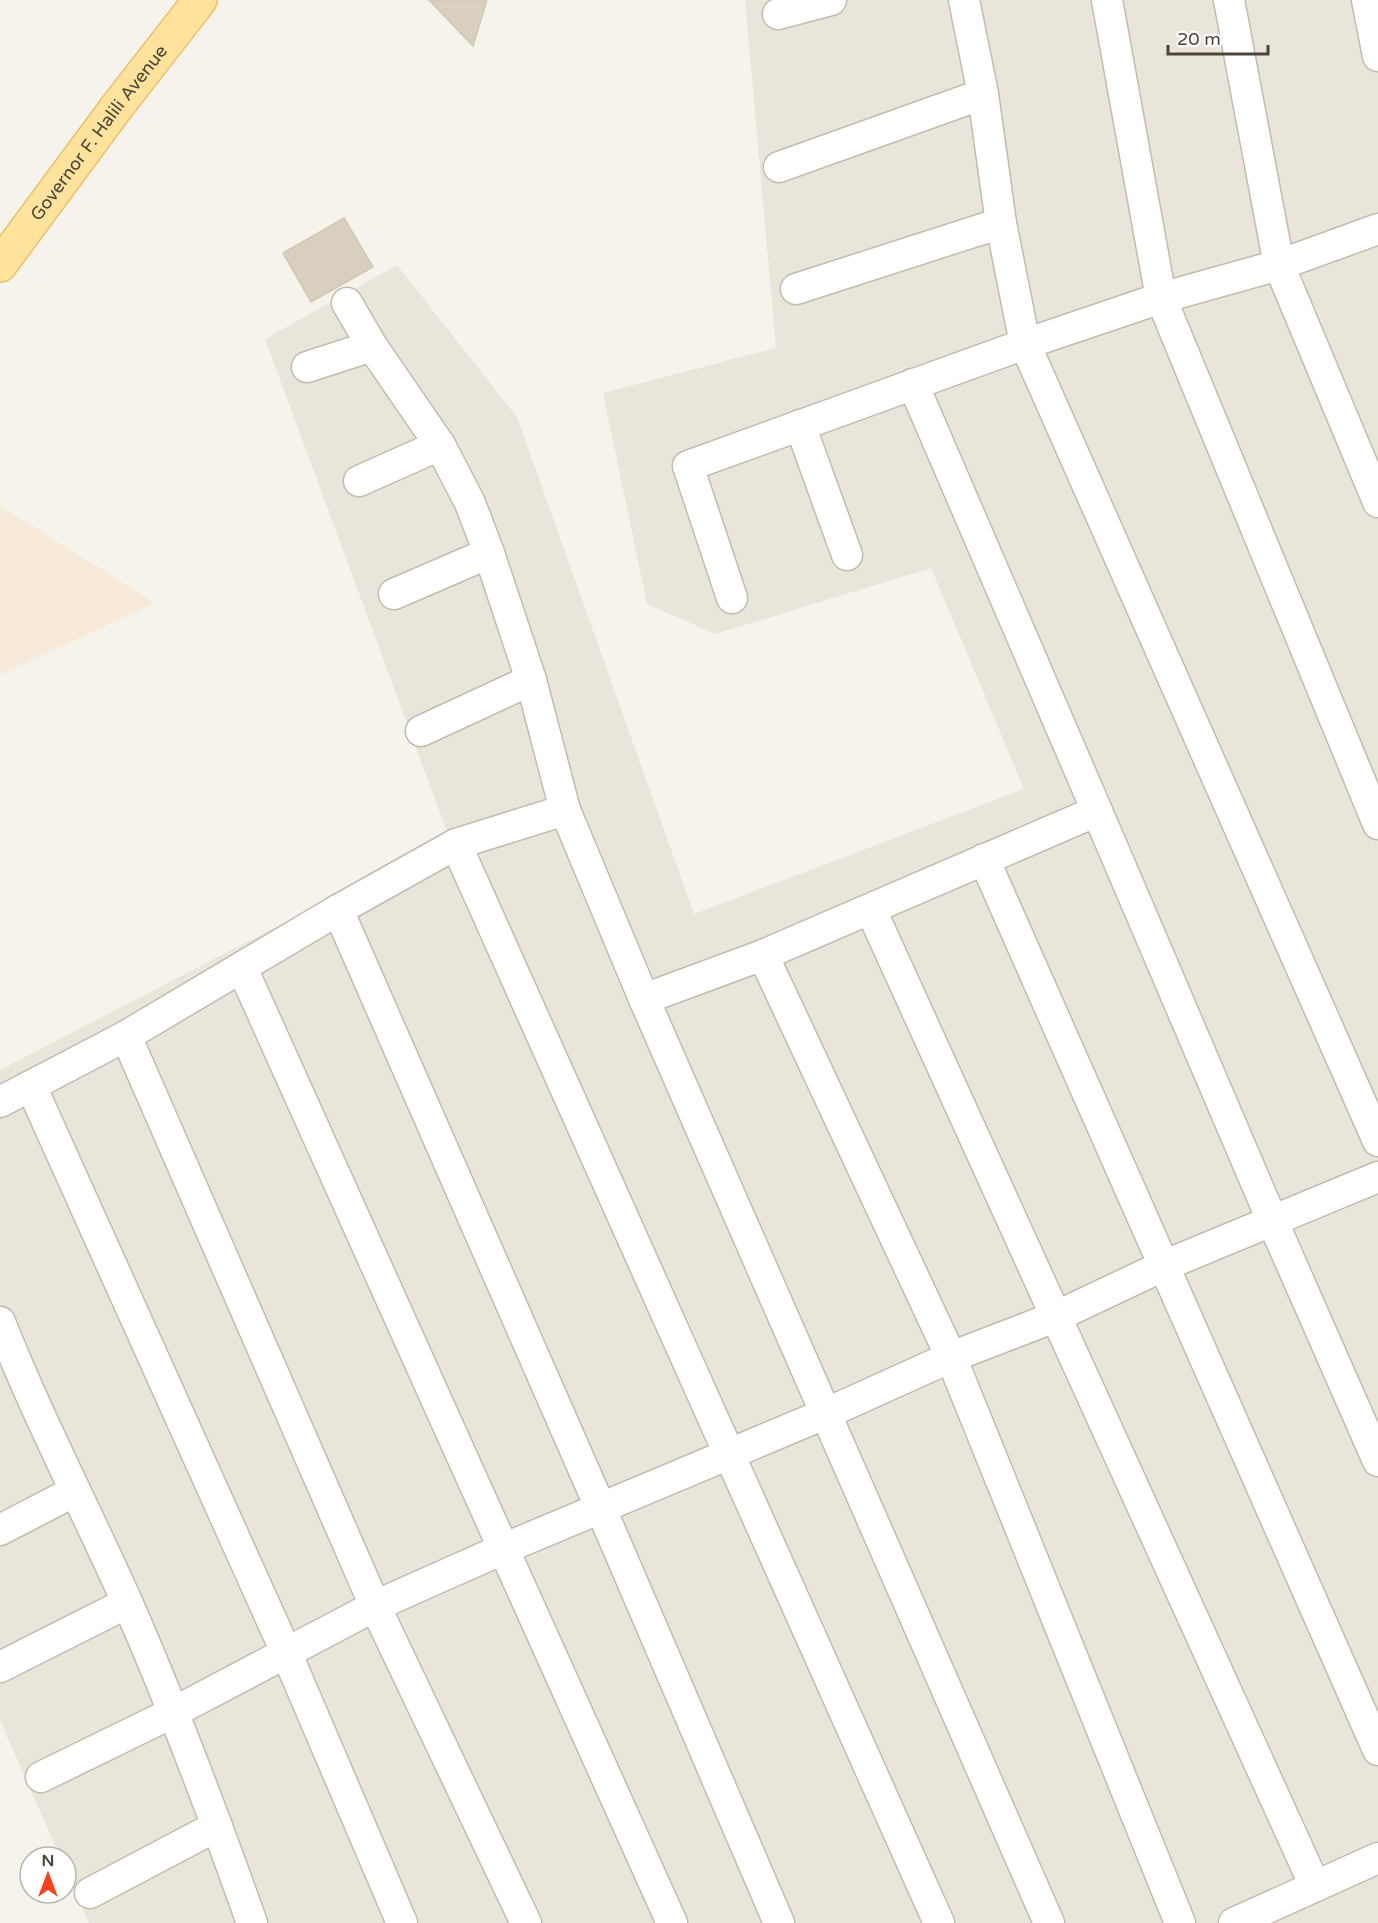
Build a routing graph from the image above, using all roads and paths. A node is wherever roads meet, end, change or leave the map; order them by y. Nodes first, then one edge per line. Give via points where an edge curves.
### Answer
1 (200, 0) edge
2 (831, 0) edge
3 (964, 0) edge
4 (1107, 0) edge
5 (1229, 0) edge
6 (1367, 0) edge
7 (778, 14) dead end
8 (1378, 56) edge
9 (982, 94) junction
10 (779, 167) dead end
11 (1001, 223) junction
12 (1378, 229) edge
13 (0, 265) edge
14 (1279, 265) junction
15 (796, 289) dead end
16 (1161, 298) junction
17 (347, 303) dead end
18 (1024, 344) junction
19 (372, 346) junction
20 (307, 367) dead end
21 (913, 384) junction
22 (800, 424) junction
23 (440, 444) junction
24 (359, 481) dead end
25 (1378, 502) edge
26 (489, 553) junction
27 (847, 555) dead end
28 (394, 594) dead end
29 (732, 598) dead end
30 (531, 680) junction
31 (421, 730) dead end
32 (565, 810) junction
33 (1097, 811) junction
34 (1378, 824) edge
35 (456, 844) junction
36 (984, 859) junction
37 (871, 909) junction
38 (338, 910) junction
39 (763, 955) junction
40 (242, 968) junction
41 (644, 999) junction
42 (126, 1036) junction
43 (31, 1086) junction
44 (0, 1102) edge
45 (1378, 1141) edge
46 (1378, 1177) edge
47 (1272, 1220) junction
48 (1163, 1266) junction
49 (1055, 1317) junction
50 (0, 1322) edge
51 (951, 1357) junction
52 (12, 1386) edge
53 (827, 1413) junction
54 (730, 1455) junction
55 (1378, 1461) edge
56 (75, 1491) junction
57 (601, 1509) junction
58 (0, 1530) edge
59 (503, 1549) junction
60 (127, 1604) junction
61 (375, 1606) junction
62 (286, 1652) junction
63 (0, 1667) edge
64 (174, 1712) junction
65 (1378, 1750) edge
66 (41, 1778) dead end
67 (217, 1826) junction
68 (1378, 1858) edge
69 (1315, 1886) junction
70 (90, 1893) dead end
71 (252, 1923) edge
72 (402, 1923) edge
73 (526, 1923) edge
74 (672, 1923) edge
75 (779, 1923) edge
76 (939, 1923) edge
77 (1049, 1923) edge
78 (1180, 1923) edge
79 (1234, 1923) edge

1 - 13 main road, Governor F. Halili Avenue
2 - 7 street
3 - 9 street
4 - 16 street
5 - 14 street
6 - 8 street
9 - 10 street
9 - 11 street
11 - 15 street
11 - 18 street
12 - 14 street
14 - 16 street
14 - 25 street
16 - 18 street
16 - 34 street
17 - 19 street
18 - 21 street
18 - 45 street
19 - 20 street
19 - 23 street
21 - 22 street
21 - 33 street
22 - 27 street
22 - 29 street via 688,466
23 - 24 street
23 - 26 street via 470,503
26 - 28 street
26 - 30 street
30 - 31 street
30 - 32 street
32 - 35 street
32 - 41 street
33 - 36 street
33 - 47 street
35 - 38 street
35 - 54 street
36 - 37 street
36 - 48 street
37 - 39 street
37 - 49 street
38 - 40 street
38 - 57 street
39 - 41 street
39 - 51 street
40 - 42 street
40 - 59 street
41 - 53 street
42 - 43 street
42 - 61 street
43 - 44 street
43 - 62 street
46 - 47 street
47 - 48 street
47 - 55 street
48 - 49 street
48 - 65 street
49 - 51 street
49 - 69 street
50 - 52 street
51 - 53 street
51 - 78 street
52 - 56 street
53 - 54 street
53 - 77 street
54 - 57 street
54 - 76 street
56 - 58 street
56 - 60 street
57 - 59 street
57 - 75 street
59 - 61 street
59 - 74 street
60 - 63 street
60 - 64 street
61 - 62 street
61 - 73 street
62 - 64 street
62 - 72 street
64 - 66 street
64 - 67 street
67 - 70 street
67 - 71 street
68 - 69 street
69 - 79 street

